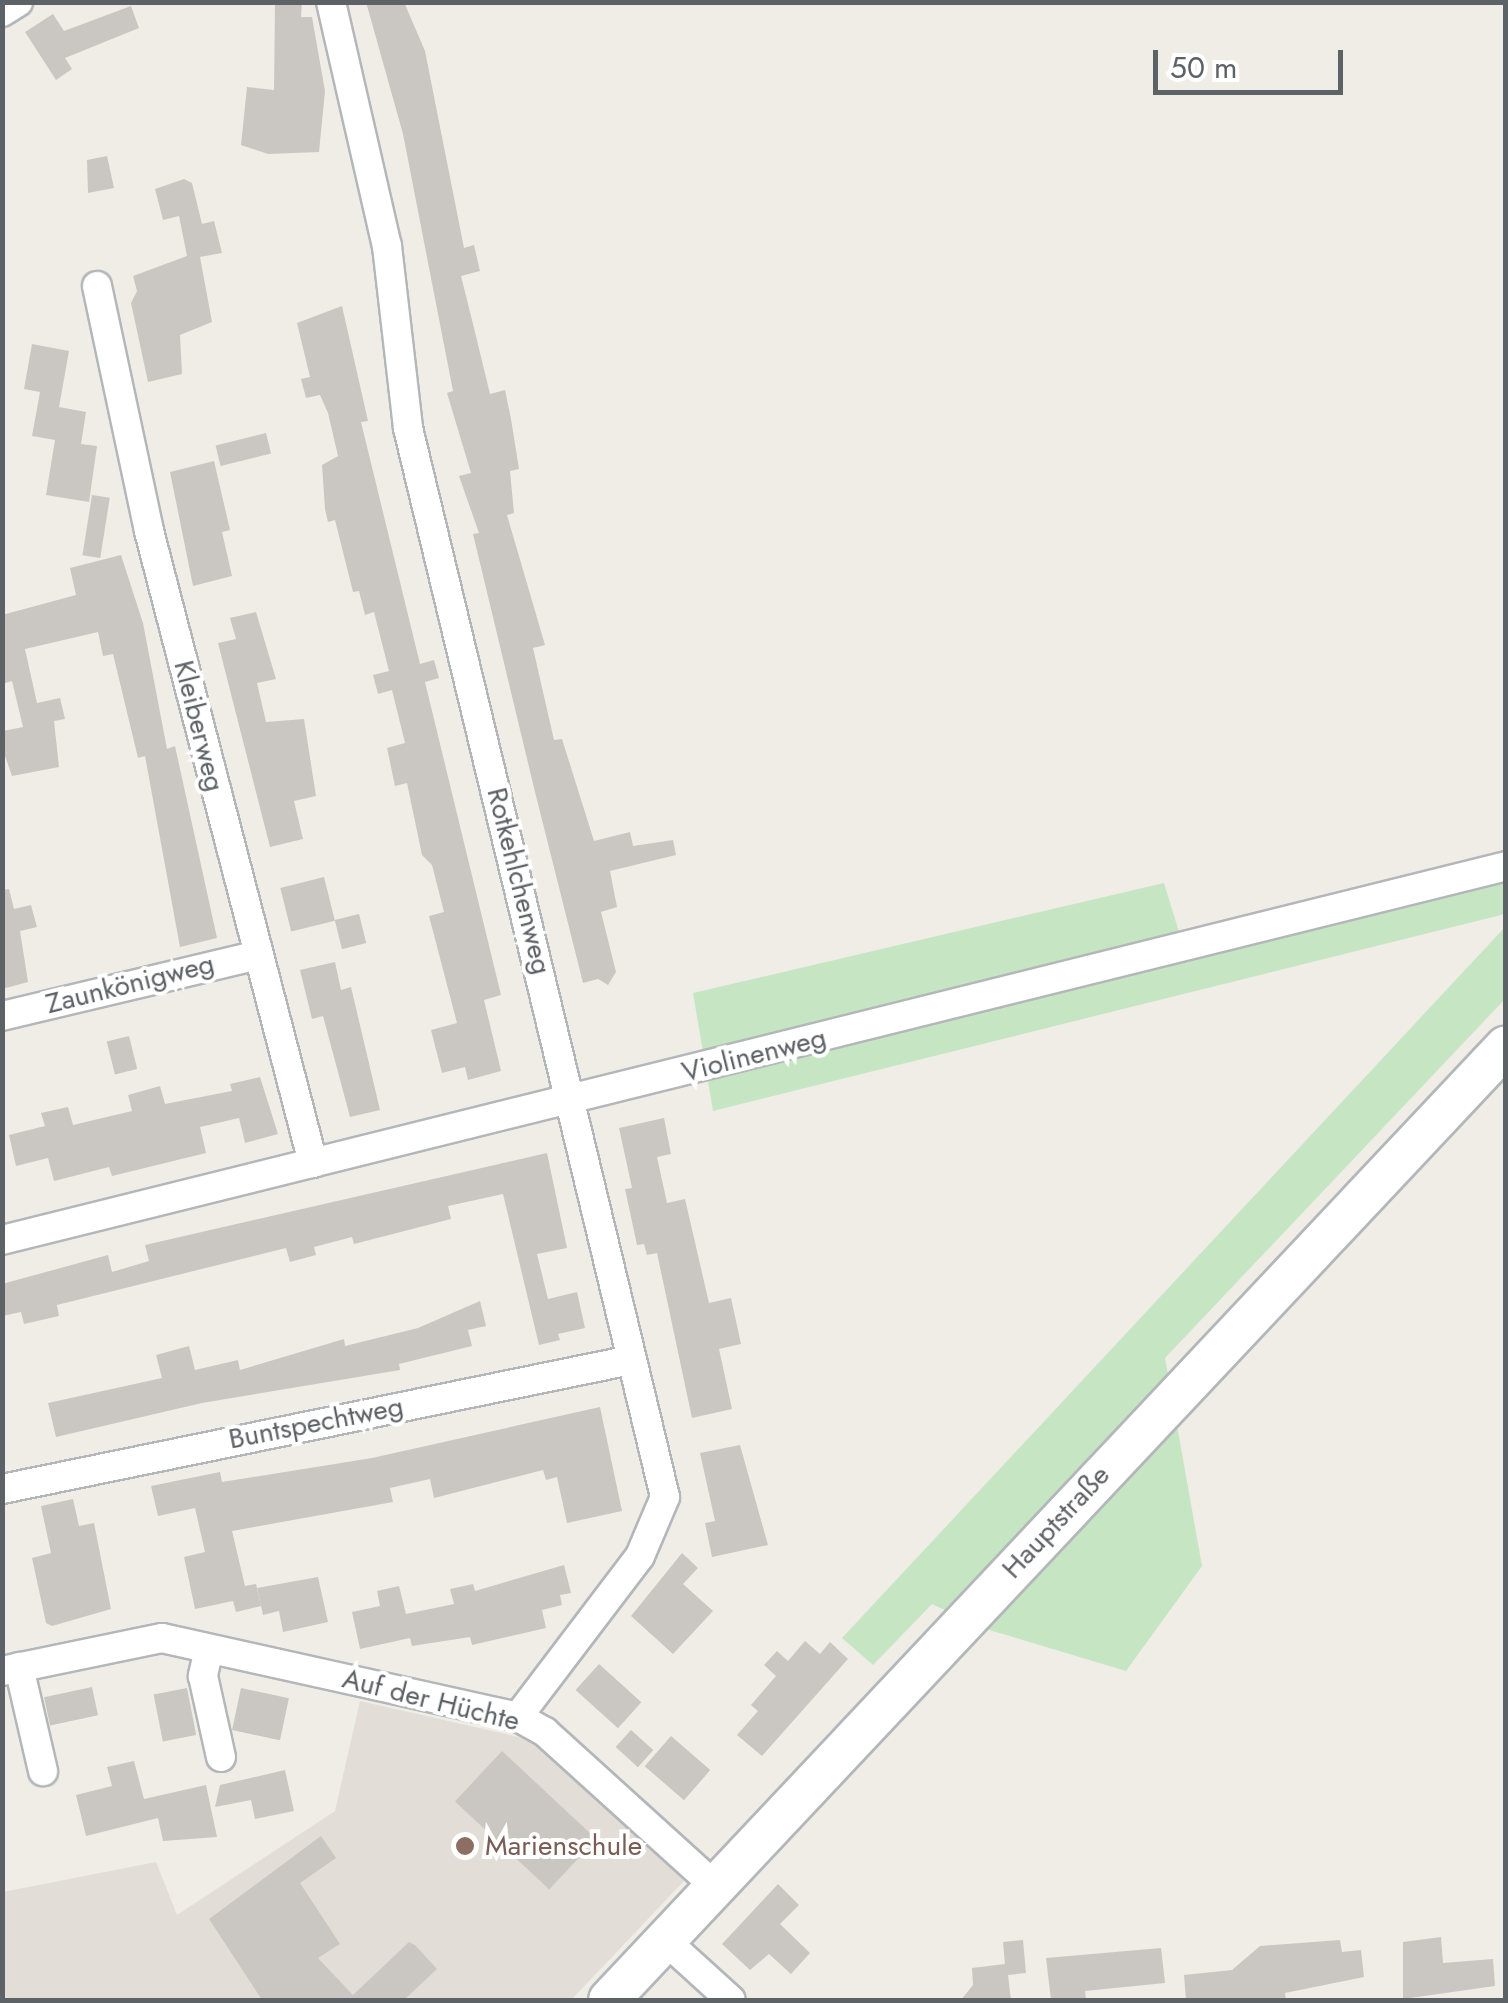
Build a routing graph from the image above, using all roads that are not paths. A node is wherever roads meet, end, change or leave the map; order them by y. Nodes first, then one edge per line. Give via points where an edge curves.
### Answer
1 (18, 2) edge
2 (330, 2) edge
3 (2, 12) edge
4 (98, 286) dead end
5 (1506, 866) edge
6 (258, 956) junction
7 (2, 1016) edge
8 (1506, 1046) edge
9 (573, 1100) junction
10 (312, 1163) junction
11 (2, 1240) edge
12 (630, 1360) junction
13 (2, 1490) edge
14 (209, 1649) junction
15 (8, 1664) edge
16 (518, 1717) junction
17 (221, 1758) dead end
18 (42, 1771) dead end
19 (715, 1886) junction
20 (667, 1942) junction
21 (609, 2000) edge
22 (730, 2000) edge

1 - 3 street
2 - 9 street, Rotkehlchenweg via 387,246 408,428
4 - 6 street, Kleiberweg via 149,531
5 - 9 street, Violinenweg
6 - 7 street, Zaunkönigweg
6 - 10 street, Kleiberweg
8 - 19 street, Hauptstraße
9 - 10 street, Violinenweg
9 - 12 street, Rotkehlchenweg
10 - 11 street, Violinenweg
12 - 13 street, Buntspechtweg
12 - 16 street, Rotkehlchenweg via 665,1498 640,1556
14 - 15 street, Auf der Hüchte via 162,1638
14 - 16 street, Auf der Hüchte
14 - 17 street via 202,1676
15 - 18 street, Auf der Hüchte
16 - 19 street, Auf der Hüchte via 545,1732
19 - 20 street, Hauptstraße
20 - 21 street, Hauptstraße
20 - 22 street

